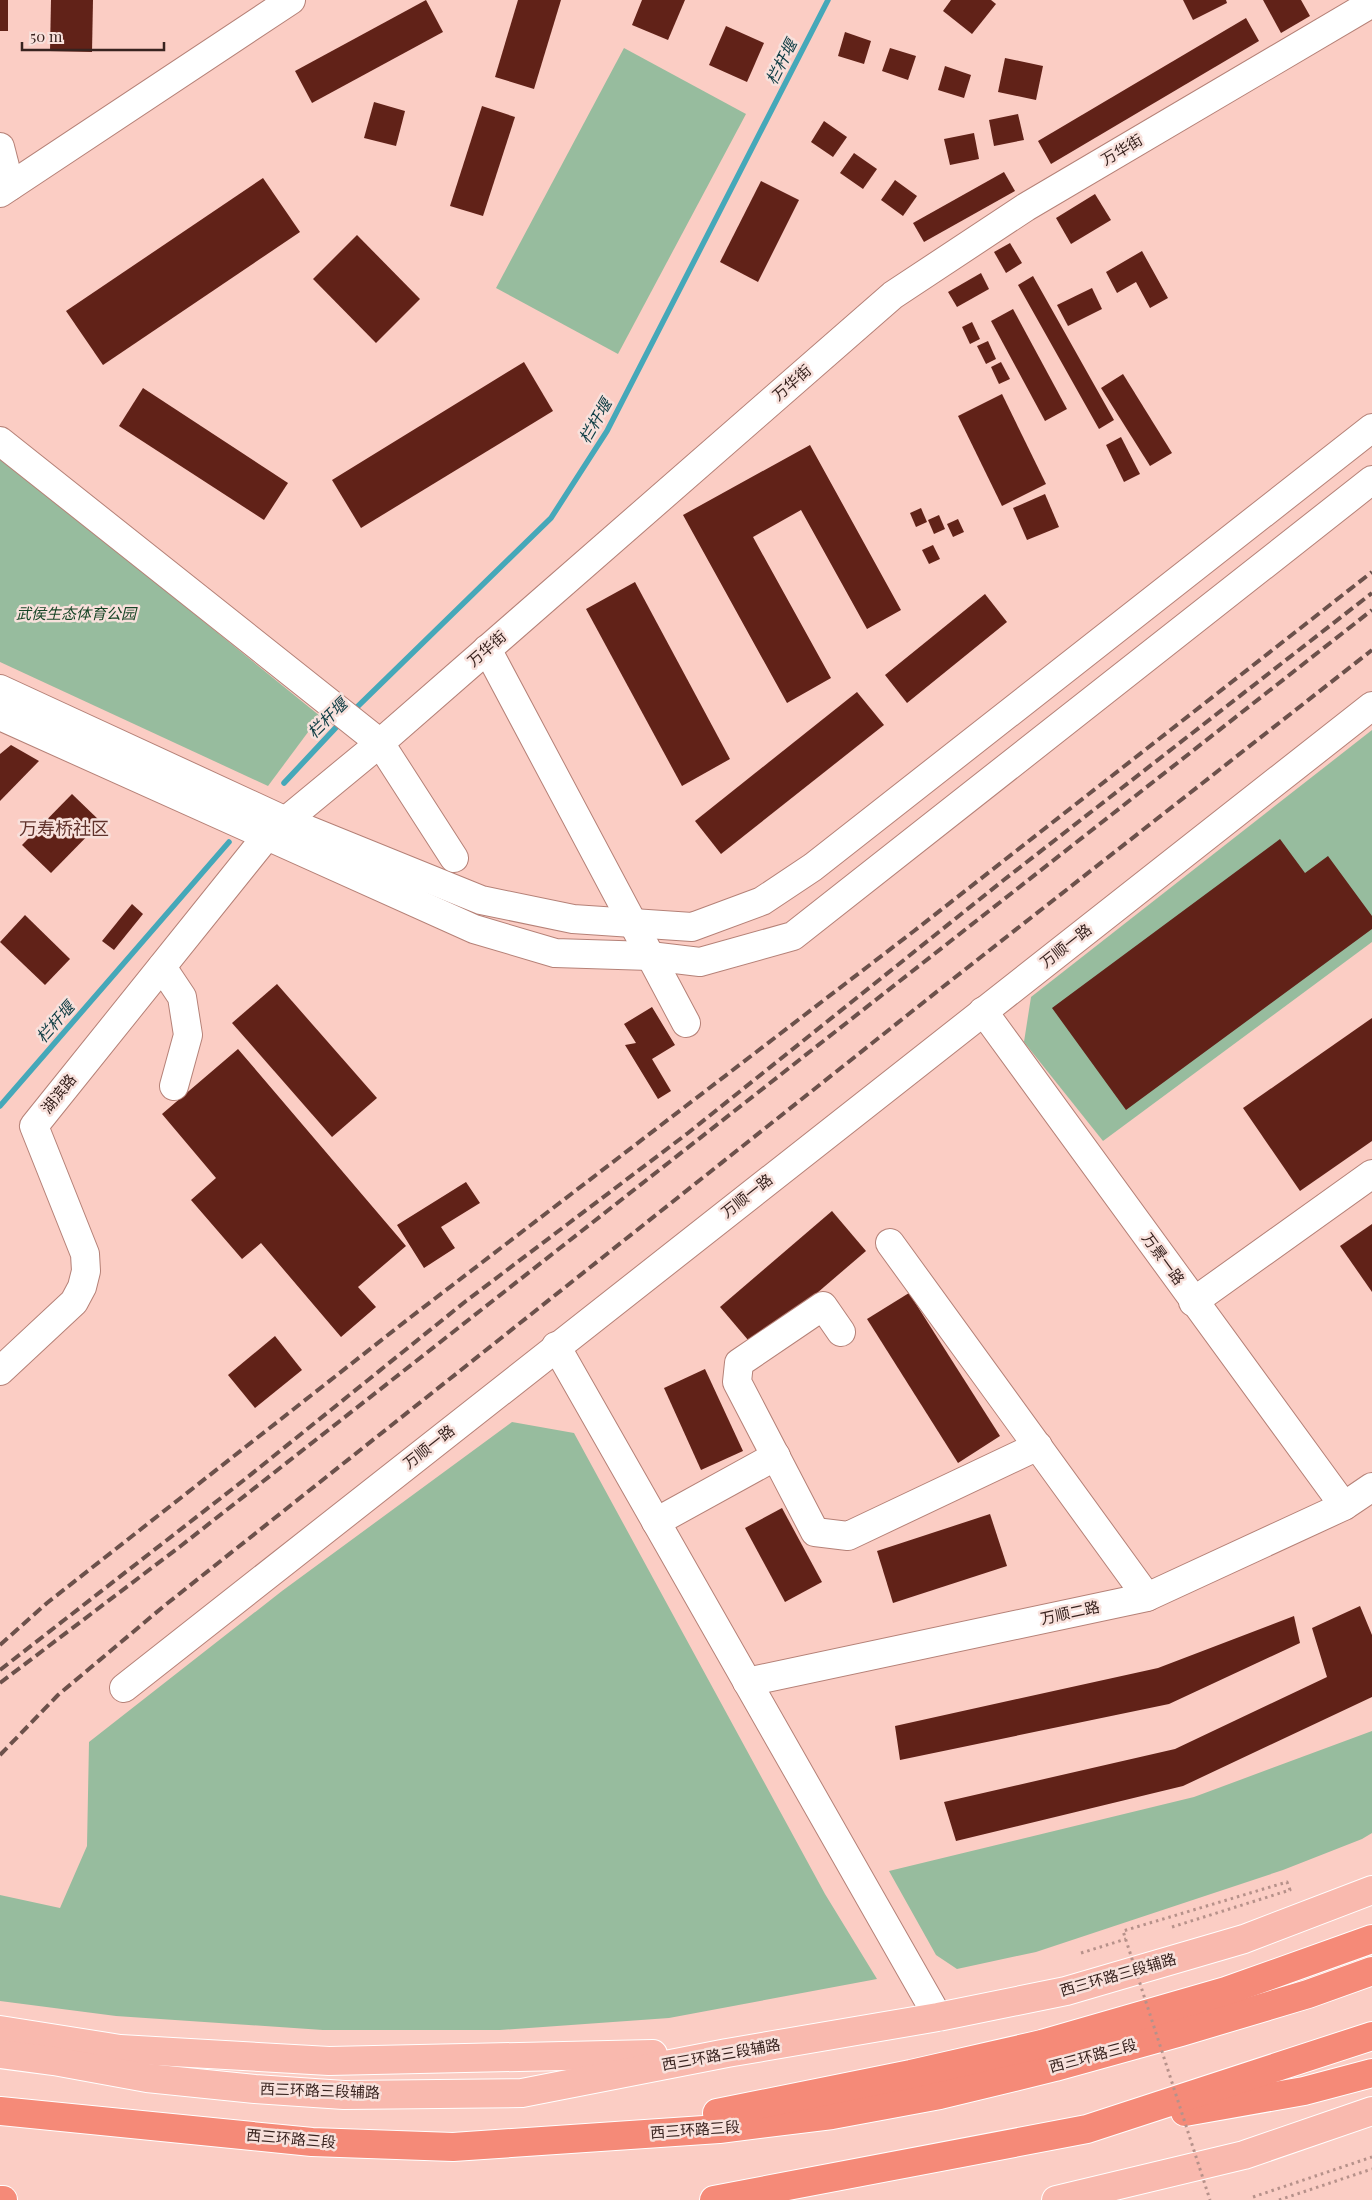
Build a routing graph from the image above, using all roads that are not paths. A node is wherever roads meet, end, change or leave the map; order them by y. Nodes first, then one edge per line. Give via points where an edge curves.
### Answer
1 (291, 0) edge
2 (1372, 3) edge
3 (0, 147) edge
4 (5, 189) edge
5 (1372, 428) edge
6 (0, 441) edge
7 (1372, 480) edge
8 (487, 649) junction
9 (0, 689) edge
10 (1372, 706) edge
11 (0, 716) edge
12 (380, 743) junction
13 (276, 829) junction
14 (454, 858) dead end
15 (632, 923) junction
16 (650, 956) junction
17 (162, 967) junction
18 (983, 1011) junction
19 (686, 1023) dead end
20 (174, 1086) dead end
21 (1372, 1174) edge
22 (890, 1242) dead end
23 (1193, 1302) junction
24 (841, 1332) dead end
25 (556, 1346) junction
26 (0, 1371) edge
27 (1038, 1446) junction
28 (776, 1456) junction
29 (1372, 1487) edge
30 (1344, 1506) junction
31 (656, 1522) junction
32 (1147, 1597) junction
33 (747, 1682) junction
34 (124, 1688) dead end
35 (1372, 1890) edge
36 (1372, 1939) edge
37 (1372, 1971) edge
38 (938, 2017) junction
39 (0, 2030) edge
40 (1372, 2036) edge
41 (727, 2053) junction
42 (0, 2054) edge
43 (1372, 2073) edge
44 (1372, 2110) edge
45 (0, 2111) edge
46 (1087, 2129) junction
47 (607, 2136) junction
48 (714, 2200) edge
49 (1056, 2200) edge

1 - 4 street
2 - 8 street, 万华街 via 1026,207 893,295
3 - 4 street
5 - 15 street via 784,887 762,901 692,927
6 - 12 street
7 - 16 street via 793,936 700,962
8 - 12 street, 万华街
8 - 15 street
9 - 13 street
10 - 18 street, 万顺一路
11 - 13 street
12 - 13 street, 万华街
12 - 14 street
13 - 15 street via 481,900 573,919
13 - 16 street via 474,929 555,953
13 - 17 street, 湖滨路
15 - 16 street
16 - 19 street
17 - 20 street via 182,997 188,1035
17 - 26 street, 湖滨路 via 34,1126 85,1254 86,1271 74,1302
18 - 23 street, 万景一路
18 - 25 street, 万顺一路
21 - 23 street
22 - 27 street
23 - 30 street, 万景一路
24 - 28 street via 823,1306 740,1363 737,1382
25 - 31 street
25 - 34 street, 万顺一路
27 - 28 street via 848,1536 815,1532
27 - 32 street
28 - 31 street
29 - 30 street, 万顺二路
30 - 32 street, 万顺二路
31 - 33 street
32 - 33 street, 万顺二路
33 - 38 street
35 - 38 main road, 西三环路三段辅路 via 1244,1938 1066,1991
36 - 47 highway via 1226,1991 1042,2044
37 - 47 highway, 西三环路三段 via 1181,2032 940,2095 832,2115 718,2130
38 - 41 main road, 西三环路三段辅路
39 - 41 main road via 120,2049 328,2061
40 - 46 highway
41 - 42 main road, 西三环路三段辅路 via 522,2093 344,2095 147,2078
43 - 46 highway via 1304,2091
44 - 49 main road via 1244,2155
45 - 47 highway, 西三环路三段 via 312,2142 453,2147
46 - 48 highway

